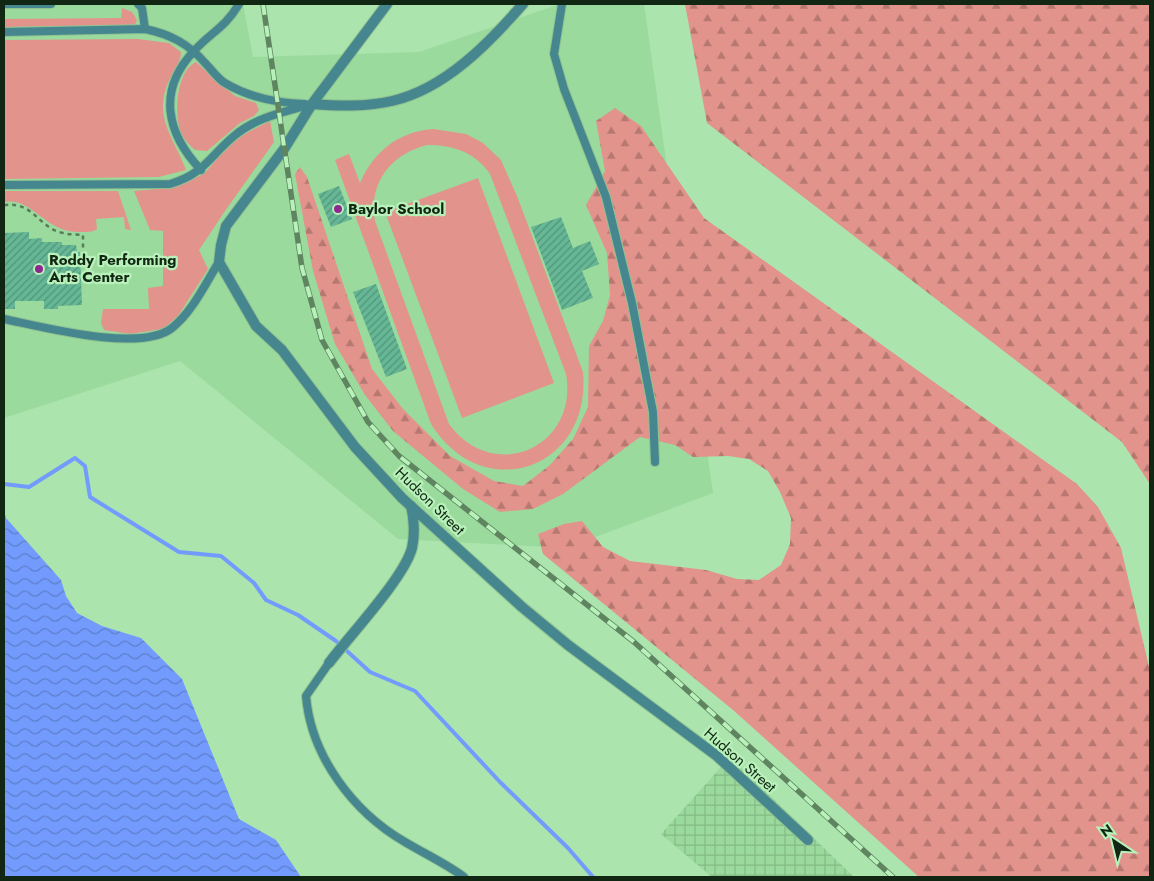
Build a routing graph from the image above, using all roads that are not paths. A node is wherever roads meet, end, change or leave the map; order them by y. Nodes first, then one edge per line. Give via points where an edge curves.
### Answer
1 (4, 4) edge
2 (52, 4) edge
3 (138, 4) edge
4 (239, 4) edge
5 (387, 4) edge
6 (523, 4) edge
7 (562, 4) edge
8 (144, 29) junction
9 (4, 32) edge
10 (194, 50) junction
11 (312, 104) junction
12 (201, 170) junction
13 (4, 185) edge
14 (219, 262) junction
15 (4, 319) edge
16 (655, 462) dead end
17 (411, 505) junction
18 (330, 663) joint
19 (808, 840) dead end
20 (464, 877) edge

1 - 2 lane
3 - 8 lane via 144,13
4 - 10 lane via 220,30
5 - 11 street
6 - 11 street via 457,68 421,90 374,104
7 - 16 lane via 554,54 564,89 606,197 632,303 653,412
8 - 9 lane
8 - 10 lane via 166,33
10 - 11 lane via 223,82 277,103
10 - 12 lane via 174,81 170,95 176,137
11 - 12 lane via 264,117 235,135
11 - 14 street via 284,149 226,226
12 - 13 lane via 170,184
14 - 15 lane via 195,301 172,328 158,336 127,339
14 - 17 street, Hudson Street via 256,326 282,350 355,447
17 - 18 street via 414,518 412,548 398,574
17 - 19 street, Hudson Street via 522,607 717,756
18 - 20 lane via 306,696 307,712 313,734 342,788 362,811 404,842 442,861

